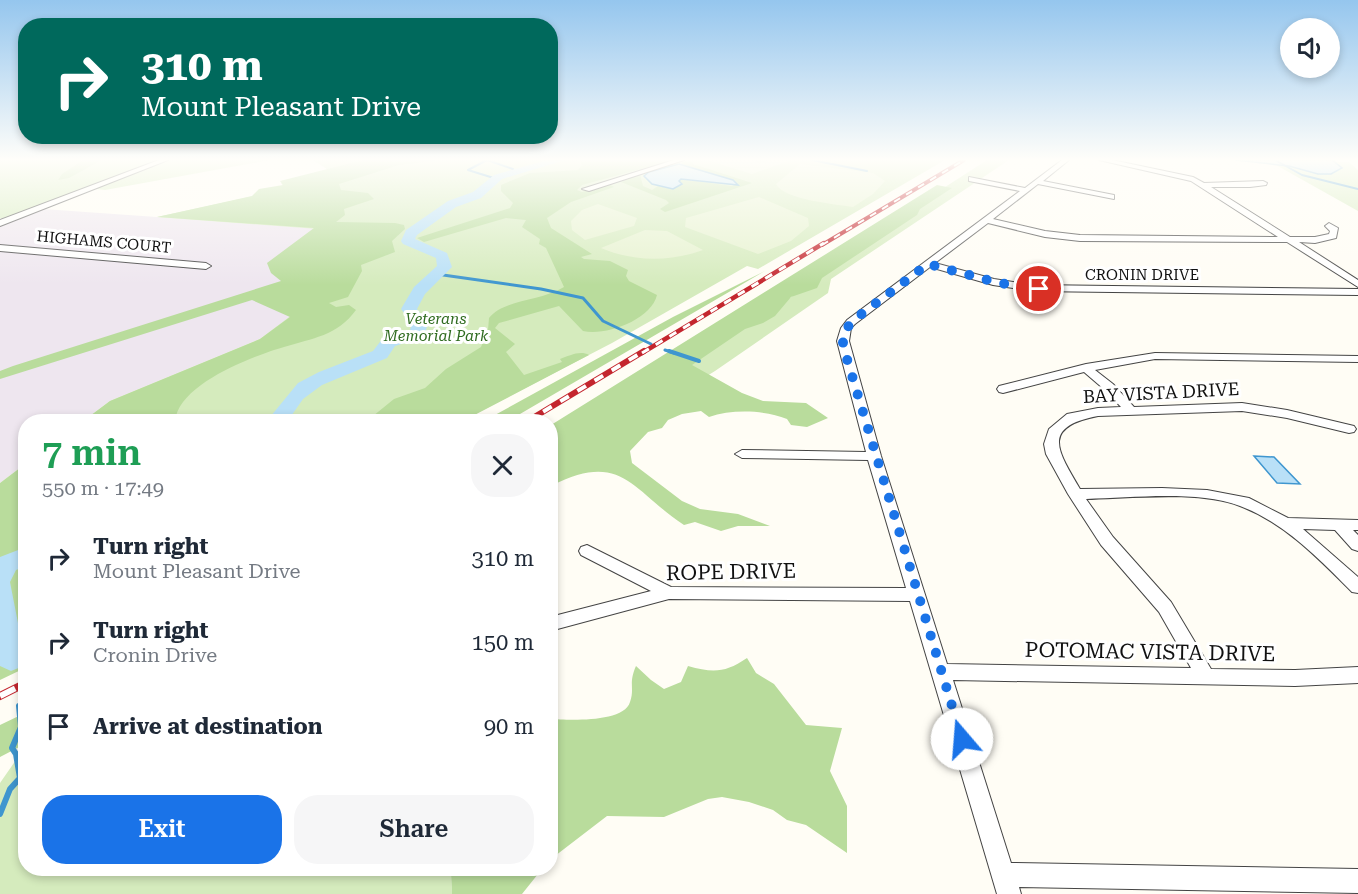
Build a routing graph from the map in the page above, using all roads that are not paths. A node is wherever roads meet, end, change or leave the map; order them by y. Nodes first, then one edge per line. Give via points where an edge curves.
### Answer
1 (57, 202) edge
2 (1010, 202) edge
3 (1230, 202) edge
4 (986, 220) junction
5 (0, 223) edge
6 (1329, 226) dead end
7 (1290, 240) junction
8 (0, 248) edge
9 (16, 250) junction
10 (0, 257) edge
11 (928, 264) junction
12 (206, 266) dead end
13 (1358, 284) edge
14 (1358, 292) edge
15 (1358, 359) edge
16 (1086, 368) junction
17 (1003, 389) dead end
18 (1130, 410) junction
19 (1349, 429) dead end
20 (742, 454) dead end
21 (874, 456) junction
22 (1075, 494) junction
23 (1283, 523) junction
24 (1339, 525) junction
25 (1358, 525) edge
26 (1358, 545) edge
27 (586, 551) dead end
28 (1358, 587) edge
29 (669, 593) junction
30 (916, 595) junction
31 (558, 622) edge
32 (940, 672) junction
33 (1205, 675) junction
34 (1358, 675) edge
35 (1358, 881) edge
36 (1007, 884) edge

1 - 5 street
2 - 4 street
3 - 7 street
4 - 7 street via 1080,238
4 - 11 street
6 - 7 street via 1335,230 1329,237
7 - 13 street
8 - 9 street, HIGHAMS COURT
9 - 10 street
9 - 12 street, HIGHAMS COURT
11 - 14 street, CRONIN DRIVE via 993,282 1033,288
11 - 21 street via 851,322 843,335
15 - 16 street via 1167,355
16 - 17 street
16 - 18 street
18 - 19 street, BAY VISTA DRIVE via 1242,407
18 - 22 street, BAY VISTA DRIVE via 1084,414 1056,429 1051,444 1053,454
20 - 21 street
21 - 30 street
22 - 23 street via 1221,496 1259,508
22 - 33 street, BAY VISTA DRIVE via 1107,541 1165,607
23 - 24 street
23 - 28 street
24 - 25 street
24 - 26 street
27 - 29 street
29 - 30 street, ROPE DRIVE
29 - 31 street, ROPE DRIVE
30 - 32 street
32 - 33 street, POTOMAC VISTA DRIVE
32 - 36 street
33 - 34 street, POTOMAC VISTA DRIVE
35 - 36 street

